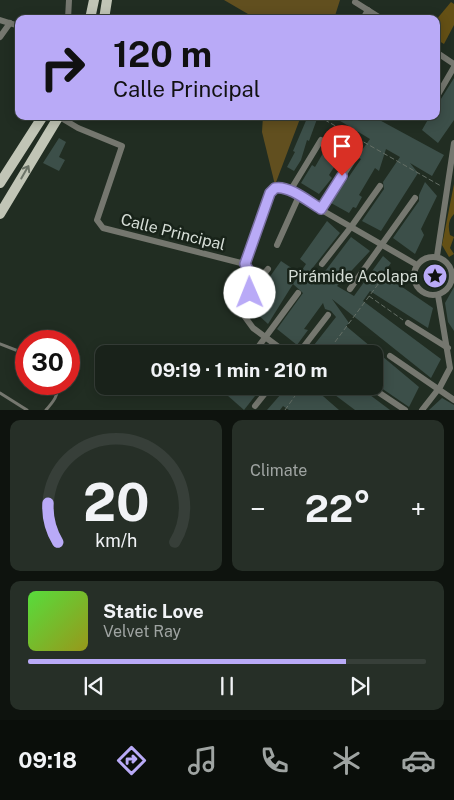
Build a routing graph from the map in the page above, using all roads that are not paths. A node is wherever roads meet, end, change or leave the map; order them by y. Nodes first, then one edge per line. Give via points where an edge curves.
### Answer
1 (69, 0) edge
2 (94, 0) edge
3 (107, 0) edge
4 (355, 2) dead end
5 (368, 10) junction
6 (68, 15) edge
7 (91, 15) edge
8 (105, 15) edge
9 (365, 15) edge
10 (376, 15) edge
11 (0, 20) edge
12 (10, 23) junction
13 (15, 25) edge
14 (0, 37) edge
15 (440, 55) edge
16 (454, 65) edge
17 (440, 91) edge
18 (40, 120) edge
19 (56, 120) edge
20 (65, 120) edge
21 (321, 140) dead end
22 (454, 143) edge
23 (353, 160) dead end
24 (0, 182) edge
25 (380, 186) dead end
26 (14, 190) junction
27 (290, 191) junction
28 (299, 196) junction
29 (415, 198) dead end
30 (321, 209) junction
31 (0, 214) edge
32 (351, 227) junction
33 (277, 245) dead end
34 (381, 245) junction
35 (437, 256) junction
36 (245, 264) junction
37 (322, 264) dead end
38 (417, 265) junction
39 (268, 269) dead end
40 (254, 280) junction
41 (350, 289) dead end
42 (298, 293) dead end
43 (438, 295) junction
44 (328, 315) dead end
45 (408, 323) road end
46 (266, 337) junction
47 (0, 344) edge
48 (259, 345) edge
49 (276, 345) edge
50 (305, 345) edge
51 (448, 348) junction
52 (15, 350) edge
53 (390, 356) dead end
54 (437, 390) junction
55 (0, 393) edge
56 (57, 395) edge
57 (264, 395) edge
58 (382, 395) edge
59 (454, 400) edge
60 (255, 406) dead end
61 (27, 410) edge
62 (46, 410) edge
63 (405, 410) edge
64 (422, 410) edge

1 - 6 street
2 - 7 main road
3 - 8 main road
4 - 5 street
5 - 9 street
5 - 10 street
11 - 12 street
12 - 13 street
12 - 14 street
15 - 16 street
16 - 17 street
18 - 24 main road
26 -> 19 main road
20 - 36 street, Calle Principal via 122,146 97,220 102,228
21 - 27 street
22 - 35 street
23 - 30 street
24 - 26 main road
25 - 32 street
26 - 31 main road
27 - 28 street
27 - 36 street, Calle Principal via 280,186 270,193
28 - 30 street
28 - 33 street
29 - 34 street
30 - 32 street
32 - 34 street
32 - 37 street
34 - 38 street
34 - 41 street
35 - 38 street via 422,260
35 - 43 street via 451,267 453,275 446,291
36 - 40 street, Calle Principal
38 - 43 street via 415,283 421,291
39 - 40 street via 260,280
40 - 46 street via 245,317
42 - 46 street
43 - 51 street
44 - 50 street
45 - 51 street
46 - 48 street
46 - 49 street
47 - 52 lane
51 - 54 street via 450,368
53 - 54 street
54 - 59 street
54 - 64 street
55 - 61 lane
56 - 62 lane
57 - 60 street
58 - 63 street

